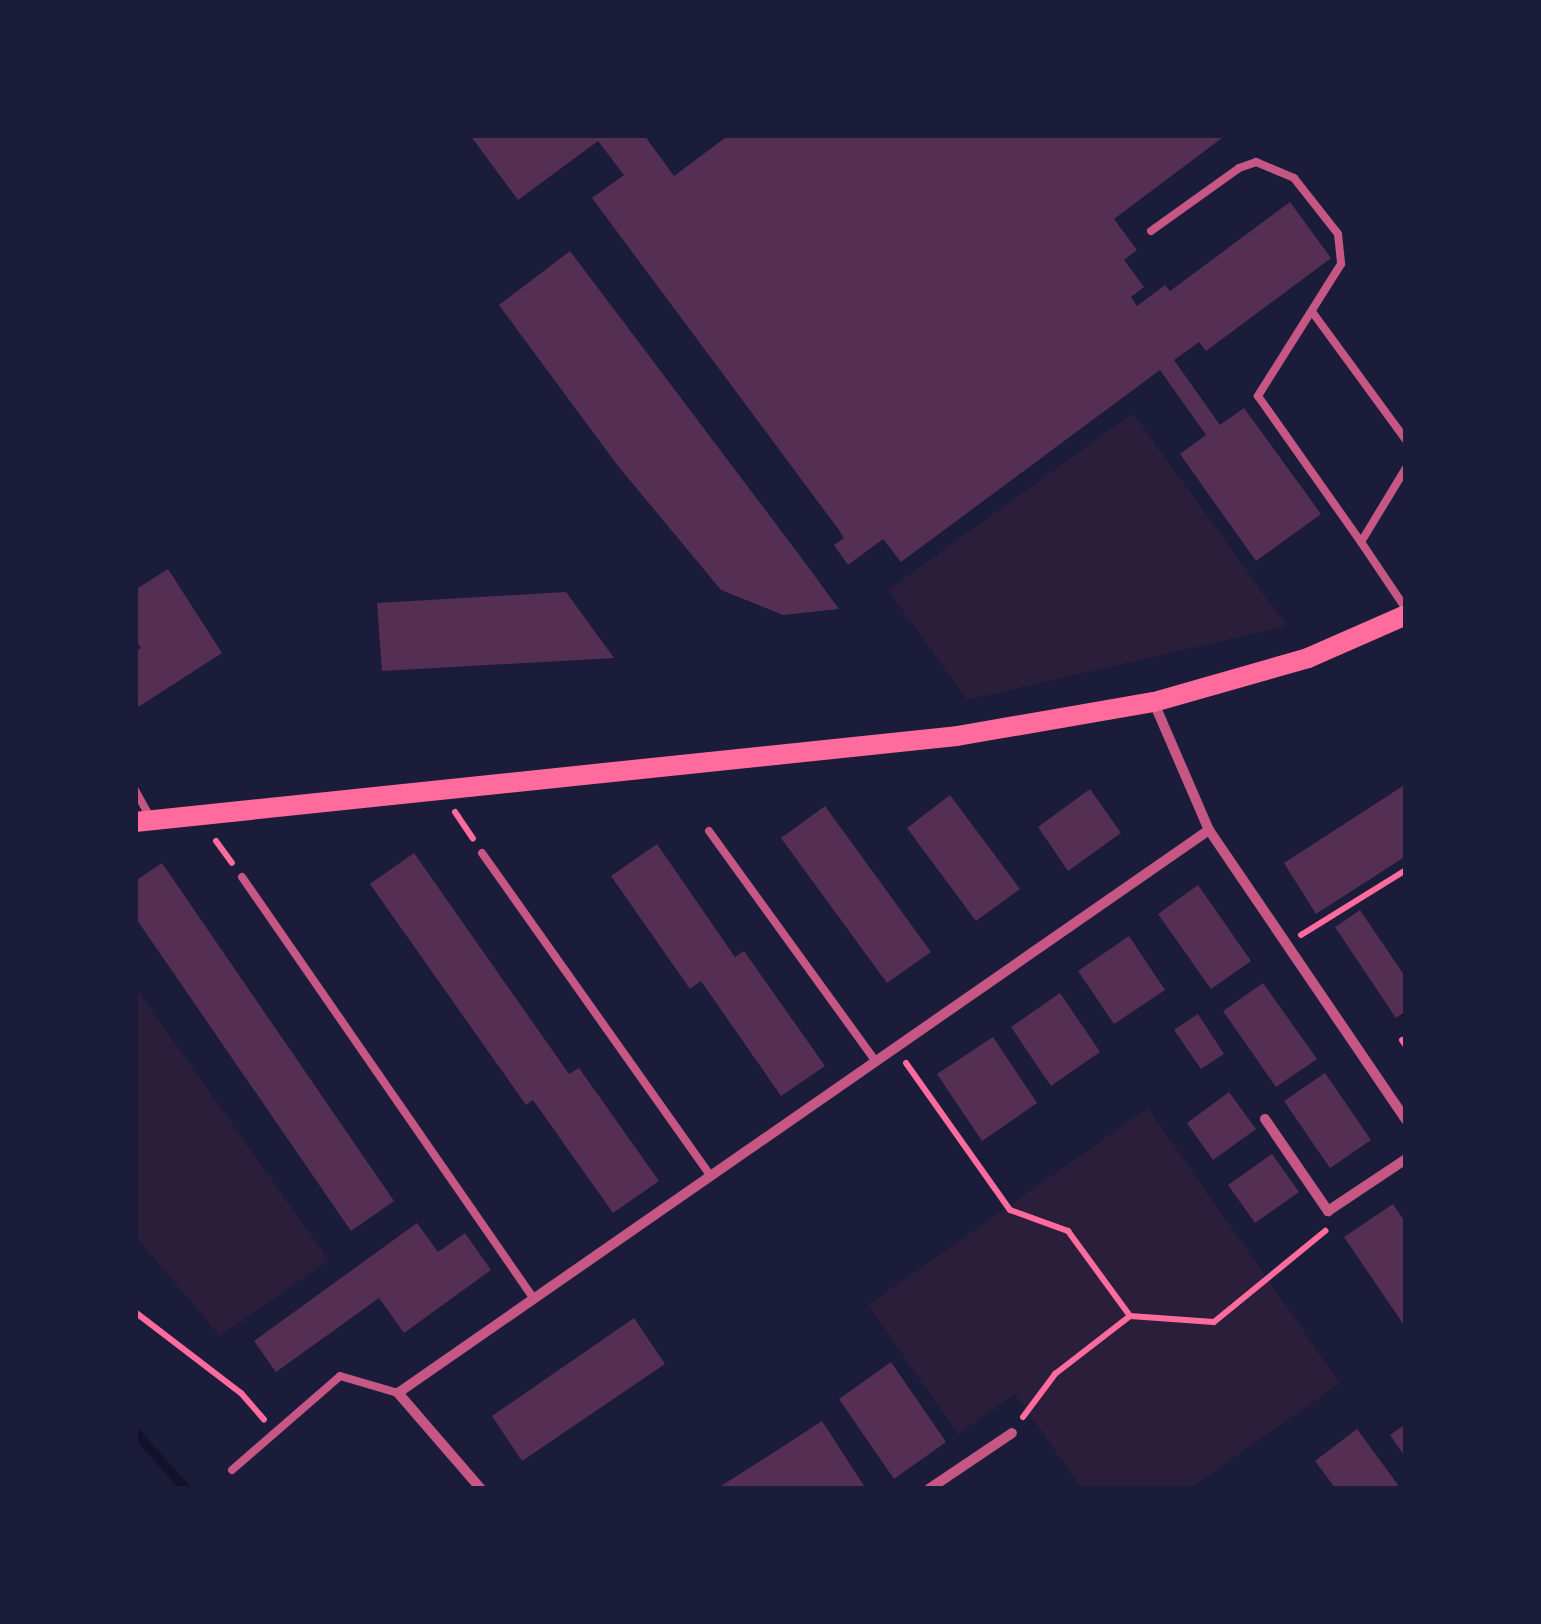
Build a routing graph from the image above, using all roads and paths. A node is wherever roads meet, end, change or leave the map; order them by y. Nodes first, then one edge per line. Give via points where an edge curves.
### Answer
1 (1152, 231) dead end
2 (1313, 312) junction
3 (1406, 440) edge
4 (1406, 468) edge
5 (1361, 542) junction
6 (1406, 612) edge
7 (1154, 702) junction
8 (135, 790) edge
9 (442, 794) junction
10 (200, 817) junction
11 (144, 821) edge
12 (1210, 830) junction
13 (708, 831) dead end
14 (482, 853) joint
15 (1406, 870) edge
16 (242, 877) joint
17 (1286, 944) junction
18 (896, 1049) junction
19 (876, 1062) junction
20 (1265, 1119) dead end
21 (1406, 1120) edge
22 (1406, 1159) edge
23 (710, 1175) junction
24 (1328, 1211) junction
25 (534, 1299) junction
26 (135, 1312) edge
27 (1130, 1316) junction
28 (398, 1393) junction
29 (275, 1432) junction
30 (1012, 1433) joint
31 (232, 1470) dead end
32 (933, 1488) edge
33 (480, 1489) edge

1 - 2 lane via 1239,168 1256,162 1276,166 1294,178 1343,249
2 - 3 lane
2 - 5 lane via 1258,396
4 - 5 lane
5 - 6 lane
6 - 7 main road via 1308,658
7 - 9 main road via 957,736
7 - 12 street
8 - 11 lane
9 - 10 main road
9 - 14 path
10 - 11 main road
10 - 16 path
12 - 17 street
12 - 18 street
13 - 19 lane
14 - 23 lane
15 - 17 path
16 - 25 lane
17 - 21 street
18 - 19 street
18 - 27 path via 1010,1210 1068,1231
19 - 23 street
20 - 24 street
22 - 24 street
23 - 25 street
24 - 27 path via 1329,1228 1214,1322
25 - 28 street
26 - 29 path via 241,1393
27 - 30 path via 1054,1374
28 - 29 lane via 340,1376
28 - 33 street
29 - 31 lane
30 - 32 street

